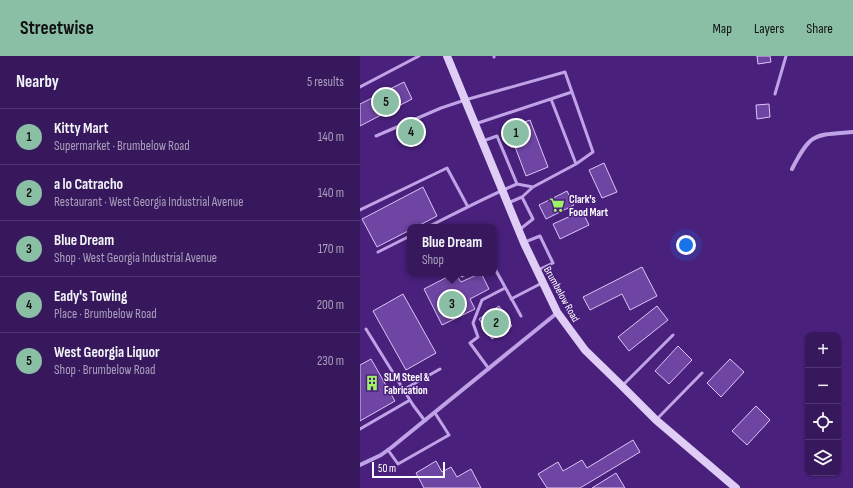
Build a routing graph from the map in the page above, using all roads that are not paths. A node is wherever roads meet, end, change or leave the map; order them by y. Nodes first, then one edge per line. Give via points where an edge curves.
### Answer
1 (419, 56) edge
2 (447, 56) edge
3 (786, 56) edge
4 (360, 87) edge
5 (572, 92) junction
6 (775, 94) dead end
7 (465, 100) junction
8 (551, 100) junction
9 (475, 124) junction
10 (853, 132) edge
11 (376, 136) dead end
12 (482, 142) junction
13 (576, 164) junction
14 (792, 168) dead end
15 (516, 184) junction
16 (533, 187) junction
17 (502, 190) junction
18 (522, 197) junction
19 (508, 203) junction
20 (468, 207) junction
21 (360, 210) edge
22 (434, 224) edge
23 (519, 230) junction
24 (407, 238) edge
25 (524, 243) junction
26 (378, 252) dead end
27 (537, 271) junction
28 (497, 273) edge
29 (542, 282) junction
30 (505, 288) junction
31 (511, 299) junction
32 (558, 312) junction
33 (521, 316) dead end
34 (366, 329) dead end
35 (673, 335) dead end
36 (440, 369) dead end
37 (489, 369) junction
38 (702, 373) dead end
39 (622, 386) junction
40 (403, 390) junction
41 (410, 400) junction
42 (435, 413) junction
43 (656, 420) junction
44 (425, 421) junction
45 (360, 429) edge
46 (388, 450) junction
47 (360, 465) edge
48 (736, 488) edge

1 - 4 lane
2 - 7 street, Brumbelow Road
3 - 6 lane
5 - 7 lane via 564,72
5 - 8 lane
5 - 13 lane via 593,152
7 - 9 street, Brumbelow Road
7 - 11 lane
8 - 9 lane
8 - 13 lane
9 - 12 street, Brumbelow Road
10 - 14 street via 819,135 811,139
12 - 15 lane via 497,136
12 - 17 street, Brumbelow Road
13 - 16 lane
15 - 16 lane
15 - 17 lane
16 - 18 lane
17 - 19 street, Brumbelow Road
17 - 20 lane
18 - 19 lane
18 - 23 lane via 533,220
19 - 23 street, Brumbelow Road
20 - 21 lane via 448,168
20 - 22 lane
23 - 25 street, Brumbelow Road
24 - 26 lane
25 - 27 street, Brumbelow Road
25 - 27 lane via 540,236 553,262
27 - 29 street, Brumbelow Road
28 - 30 lane
29 - 31 lane
29 - 32 street, Brumbelow Road
30 - 31 lane
30 - 37 lane via 482,300 473,323 478,336 470,343
31 - 33 lane
32 - 37 street
32 - 39 street, Brumbelow Road via 585,350
34 - 40 lane
35 - 39 lane
36 - 40 lane
37 - 42 street
38 - 43 lane
39 - 43 street, Brumbelow Road
40 - 41 lane
41 - 44 lane
41 - 45 lane
42 - 44 street
42 - 46 lane via 449,435 398,464
43 - 48 street, Brumbelow Road
44 - 46 street
46 - 47 street

